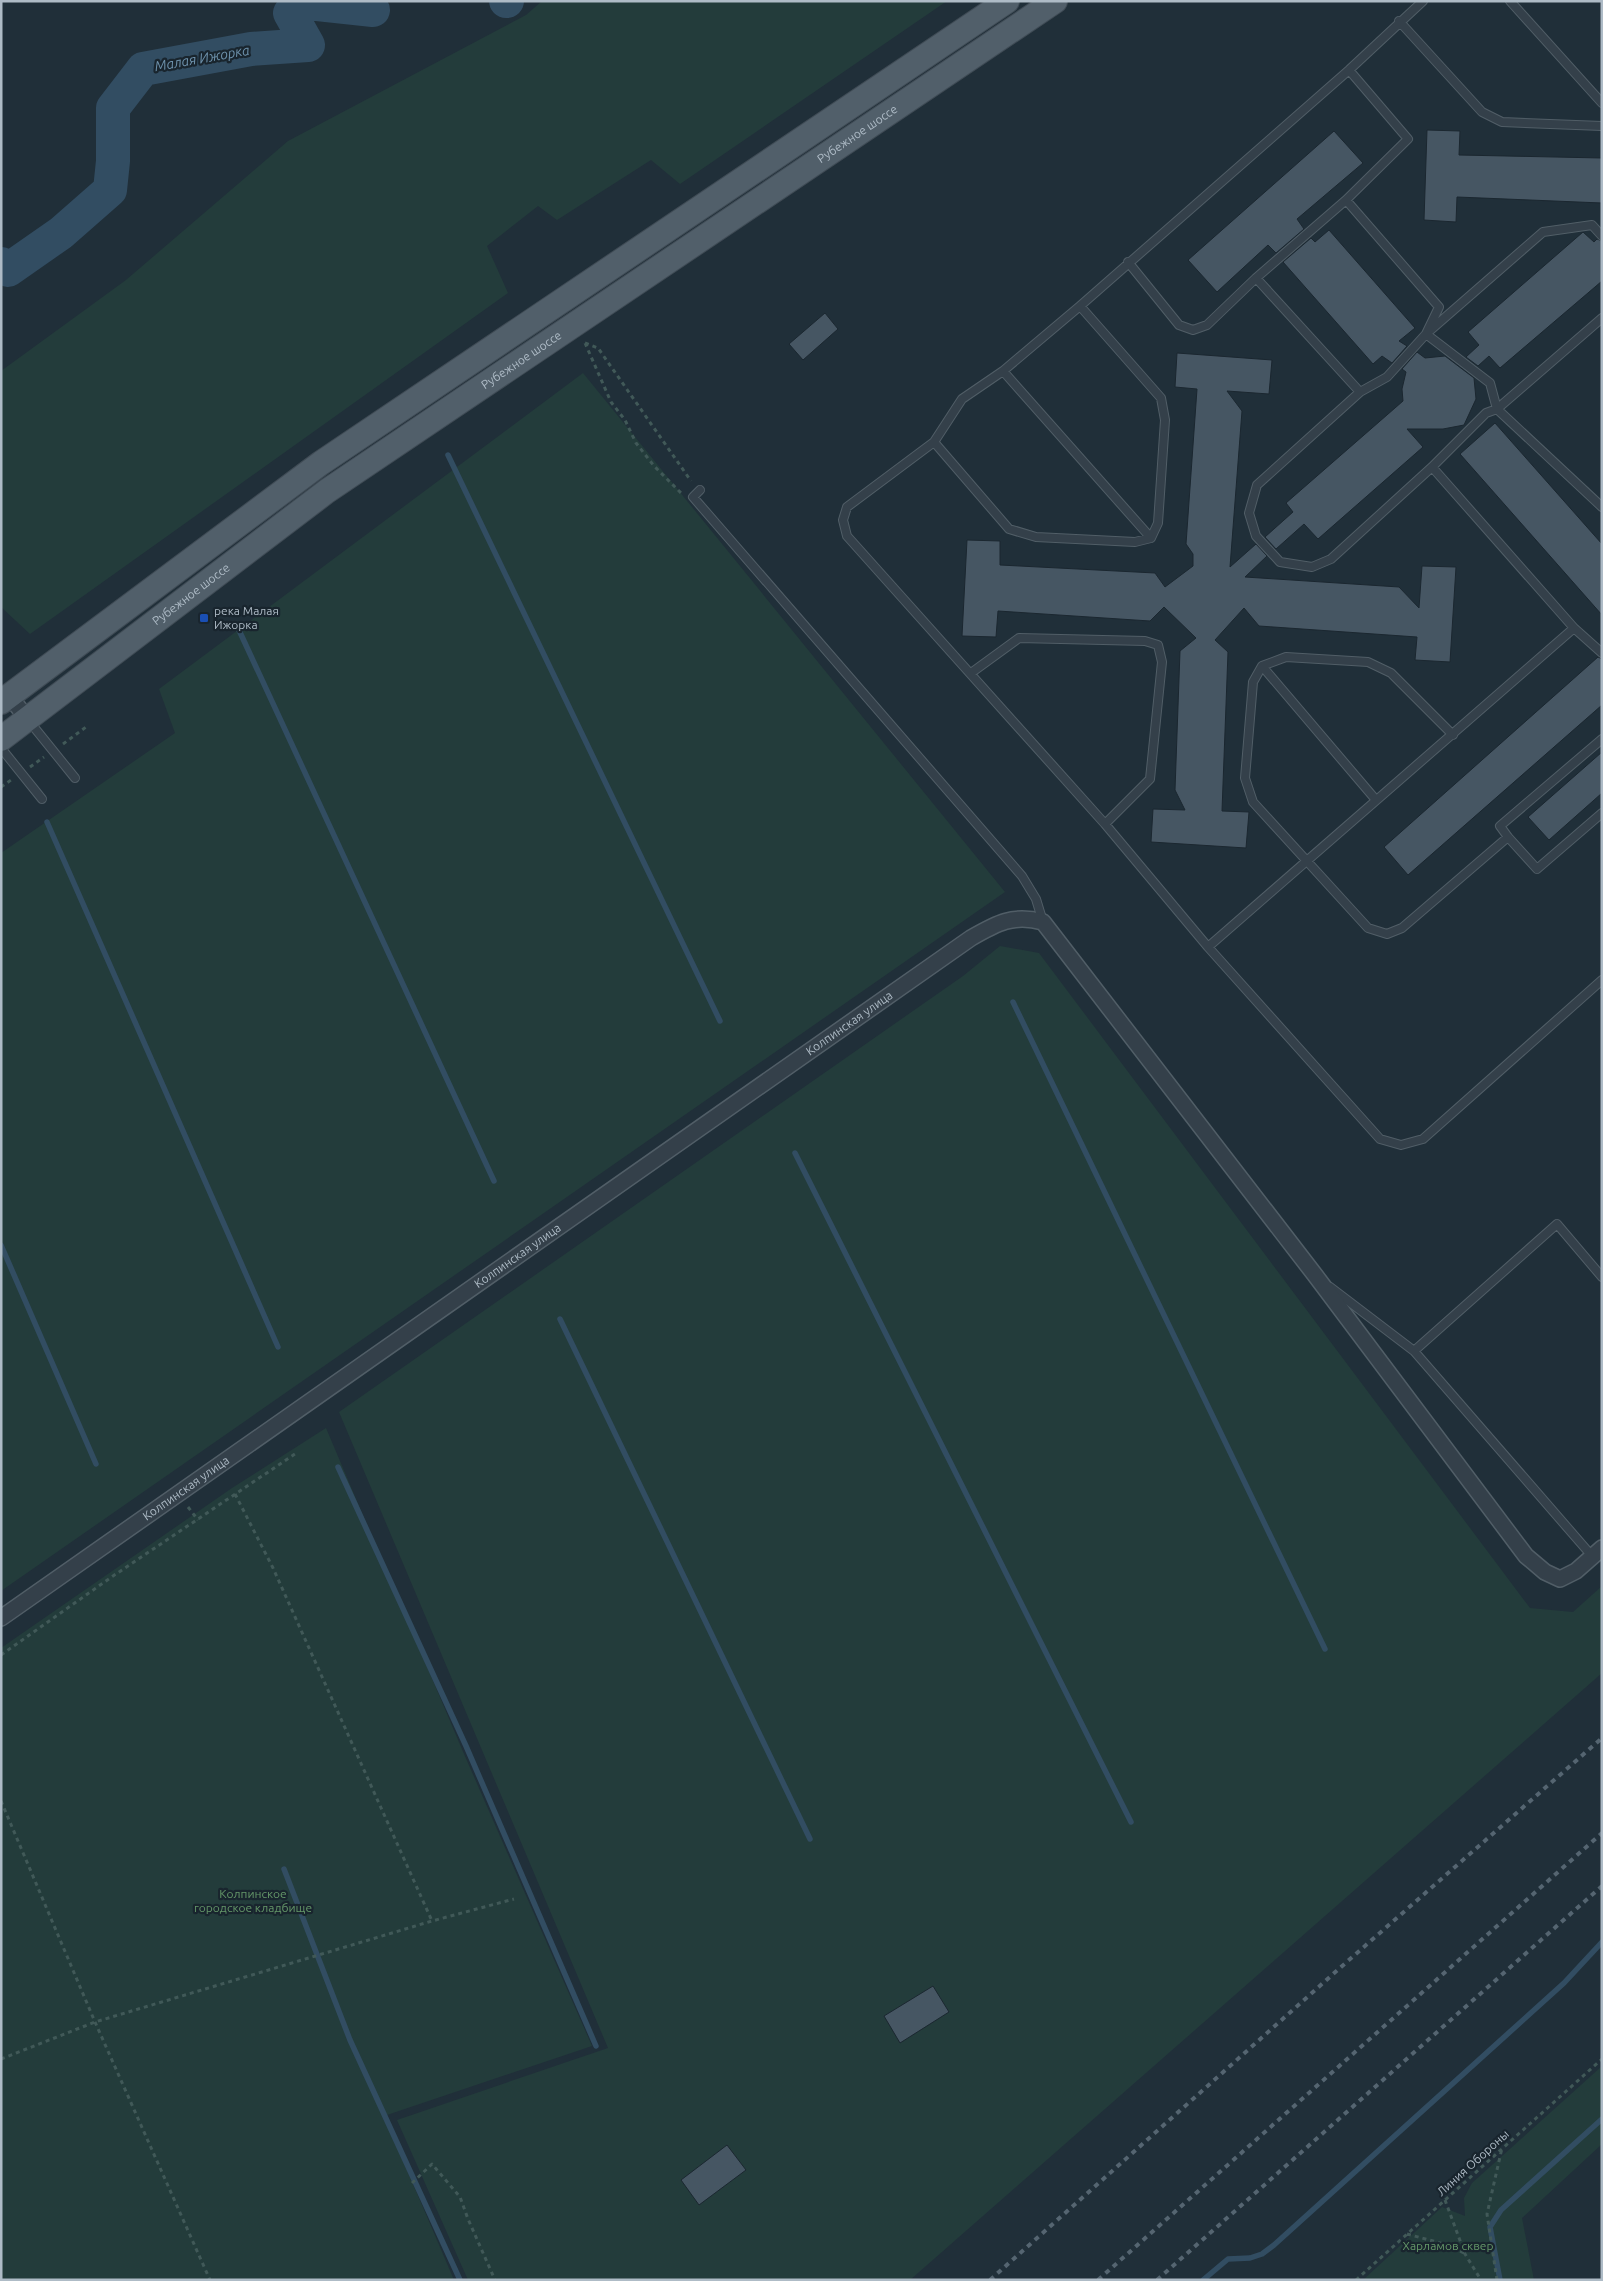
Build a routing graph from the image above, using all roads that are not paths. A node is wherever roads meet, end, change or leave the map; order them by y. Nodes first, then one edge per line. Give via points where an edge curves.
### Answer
1 (1007, 1) edge
2 (1055, 1) edge
3 (1422, 1) edge
4 (1510, 1) edge
5 (1399, 21) junction
6 (1349, 70) junction
7 (1602, 102) edge
8 (1602, 126) edge
9 (1346, 200) junction
10 (1602, 236) edge
11 (1128, 262) junction
12 (1256, 278) junction
13 (1080, 306) junction
14 (1602, 318) edge
15 (1426, 334) junction
16 (1003, 372) junction
17 (1360, 392) junction
18 (1497, 409) junction
19 (934, 442) junction
20 (1432, 467) junction
21 (697, 493) road end
22 (1602, 507) edge
23 (1151, 538) junction
24 (1574, 628) junction
25 (1602, 653) edge
26 (1262, 666) junction
27 (971, 673) junction
28 (4, 696) edge
29 (28, 719) junction
30 (1453, 734) junction
31 (1, 739) edge
32 (1602, 739) edge
33 (1, 748) edge
34 (75, 778) dead end
35 (42, 799) dead end
36 (1376, 800) junction
37 (1602, 813) edge
38 (1106, 824) junction
39 (1508, 837) junction
40 (1306, 862) junction
41 (1043, 922) junction
42 (1208, 946) junction
43 (1602, 980) edge
44 (1315, 1275) junction
45 (1602, 1277) edge
46 (1414, 1350) junction
47 (1597, 1552) edge
48 (1, 1618) edge

1 - 28 main road via 321,463
2 - 29 main road, Рубежное шоссе via 327,492
3 - 5 lane
4 - 7 lane
5 - 6 lane
5 - 8 lane via 1482,112 1502,122
6 - 9 lane via 1408,139
6 - 11 lane
9 - 12 lane
9 - 15 lane via 1439,306
10 - 15 lane via 1592,225 1543,232
11 - 12 lane via 1179,325 1193,330 1208,325
11 - 13 lane
12 - 17 lane
13 - 16 lane
13 - 23 lane via 1161,398 1165,420 1158,523
14 - 18 lane
15 - 17 lane via 1387,376
15 - 18 lane via 1490,383
16 - 19 lane via 962,399
16 - 23 lane
17 - 20 lane via 1257,485 1249,513 1256,536 1280,562 1312,567 1332,559
18 - 20 lane via 1486,414
18 - 22 lane
19 - 23 lane via 1009,529 1036,537 1135,542
19 - 27 lane via 847,507 843,520 847,536
20 - 24 lane
21 - 41 lane via 1022,876 1036,899
24 - 25 lane
24 - 30 lane
26 - 30 lane via 1286,657 1368,662 1391,673
26 - 36 lane
26 - 40 lane via 1253,682 1245,778 1253,802
27 - 38 lane
27 - 38 lane via 1019,638 1145,641 1158,645 1162,662 1150,779
28 - 29 street
29 - 31 main road, Рубежное шоссе
29 - 34 lane
30 - 36 lane
32 - 39 lane via 1500,826
33 - 35 lane
36 - 40 lane
37 - 39 lane via 1537,869
38 - 42 lane
39 - 40 lane via 1402,928 1387,934 1368,928
40 - 42 lane
41 - 44 street
41 - 48 street, Колпинская улица via 1015,918 971,938
42 - 43 lane via 1380,1140 1400,1145 1423,1139
44 - 46 lane
44 - 47 street via 1526,1556 1545,1572 1560,1578 1576,1570
45 - 46 lane via 1556,1224
46 - 47 lane

